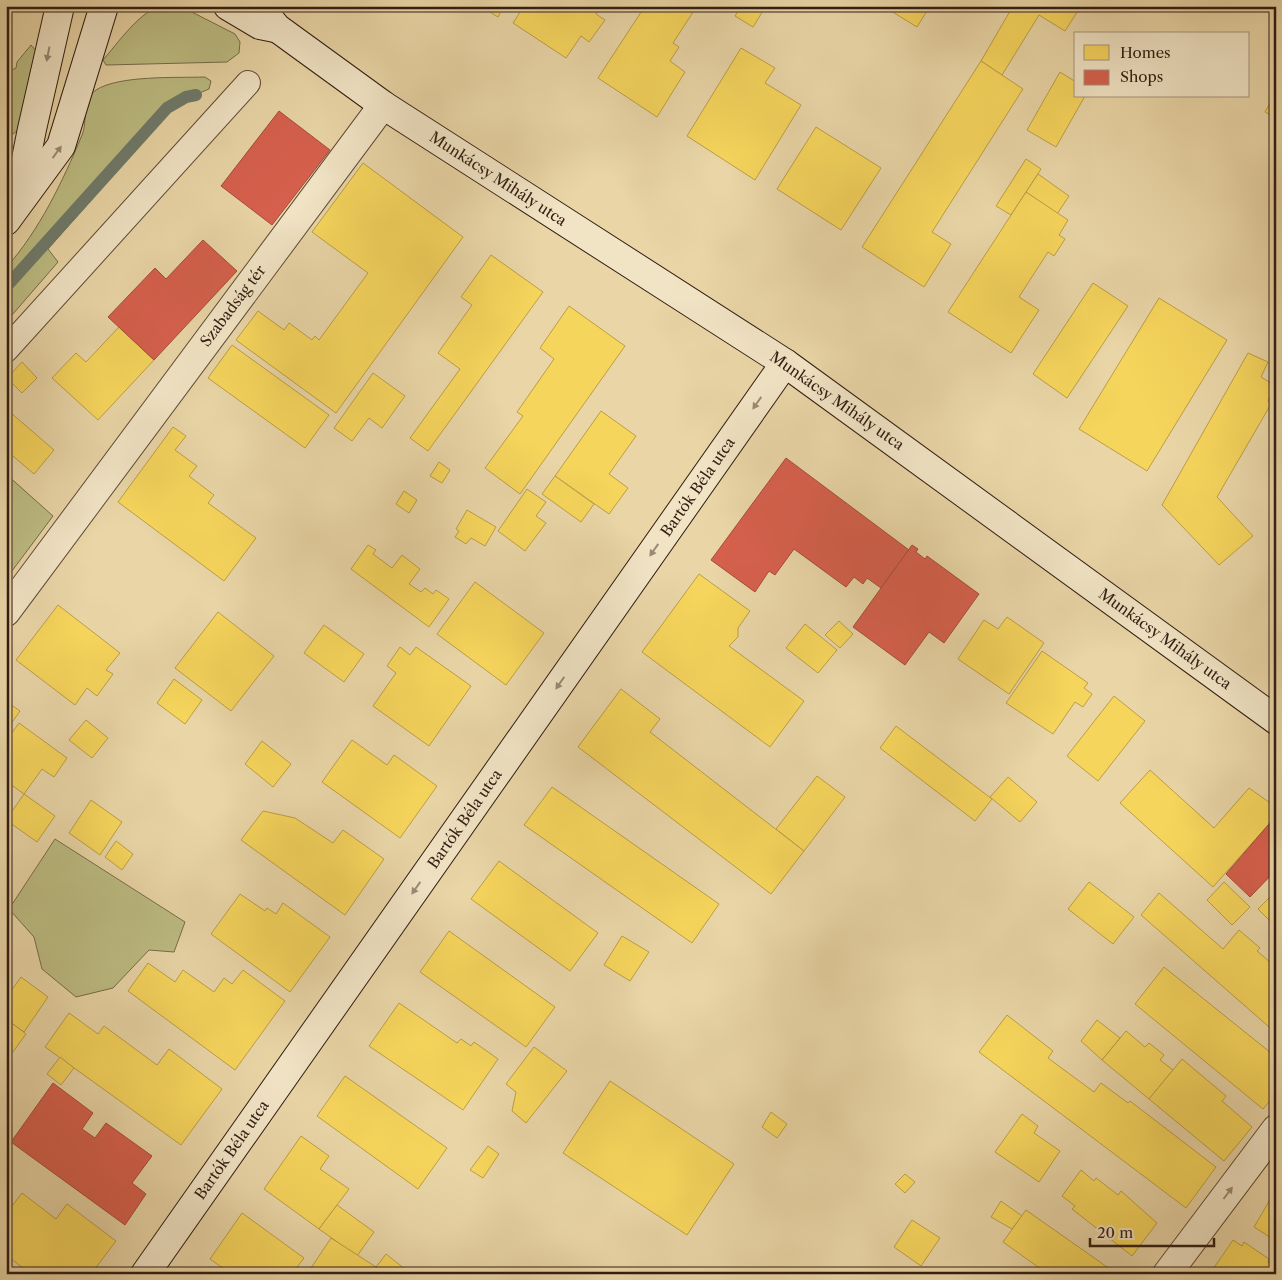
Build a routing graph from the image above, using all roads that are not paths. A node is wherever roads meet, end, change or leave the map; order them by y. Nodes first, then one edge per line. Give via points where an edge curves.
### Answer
1 (60, 6) edge
2 (104, 6) edge
3 (228, 6) edge
4 (259, 6) edge
5 (277, 28) junction
6 (248, 83) dead end
7 (383, 105) junction
8 (6, 180) edge
9 (12, 213) edge
10 (6, 350) edge
11 (785, 363) junction
12 (6, 612) edge
13 (1276, 720) edge
14 (1276, 1129) edge
15 (145, 1274) edge
16 (1167, 1274) edge

1 -> 9 street
9 -> 2 street via 62,146
3 - 5 street via 260,25
4 - 5 street
5 - 7 street
6 - 10 lane
7 - 11 street, Munkácsy Mihály utca
7 - 12 street, Szabadság tér
8 - 9 street
11 - 13 street, Munkácsy Mihály utca
11 -> 15 street, Bartók Béla utca
16 -> 14 street

